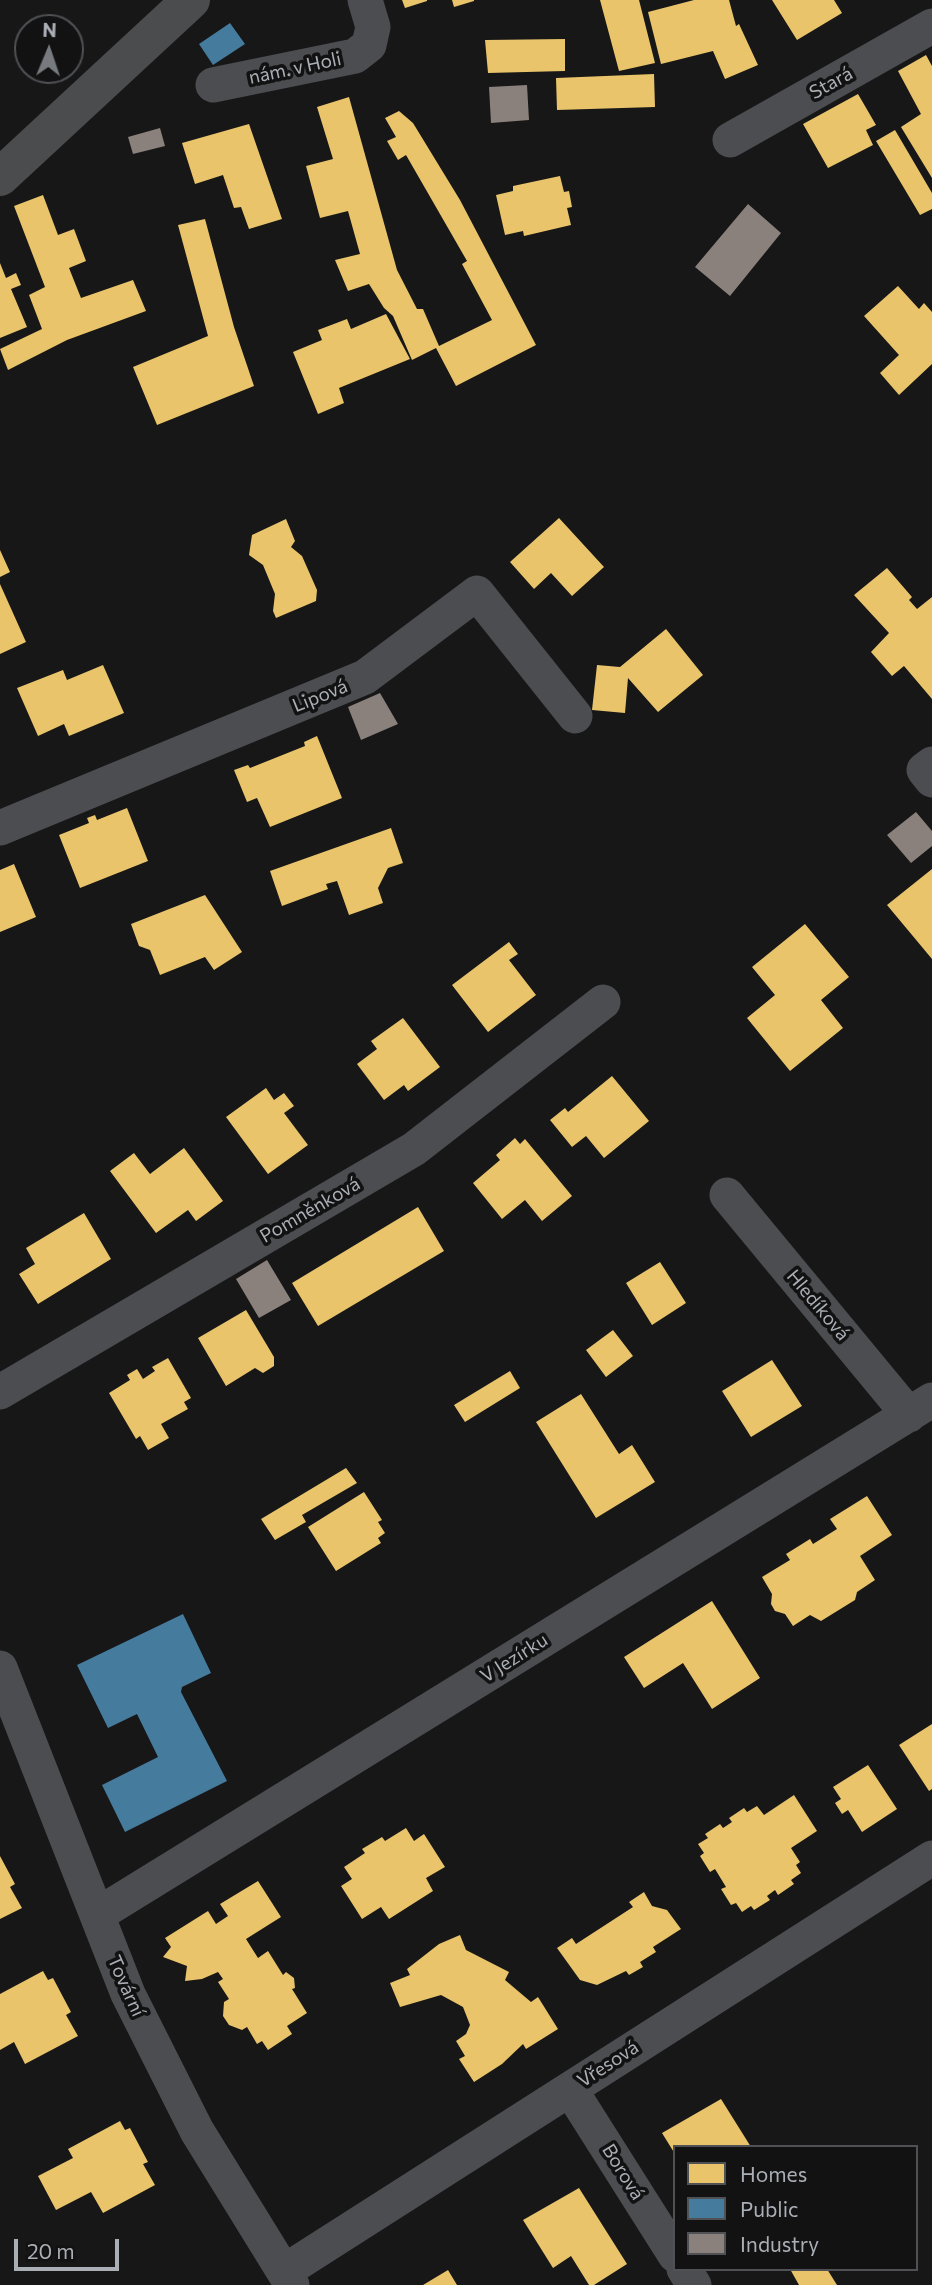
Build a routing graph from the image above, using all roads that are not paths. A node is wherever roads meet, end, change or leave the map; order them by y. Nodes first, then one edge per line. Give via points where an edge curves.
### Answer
1 (191, 0) edge
2 (365, 0) edge
3 (932, 26) edge
4 (213, 85) dead end
5 (730, 140) dead end
6 (0, 177) edge
7 (575, 716) dead end
8 (932, 764) edge
9 (932, 780) edge
10 (0, 828) edge
11 (603, 1002) dead end
12 (727, 1195) dead end
13 (0, 1392) edge
14 (921, 1408) edge
15 (0, 1668) edge
16 (9, 1715) edge
17 (932, 1858) edge
18 (97, 1915) junction
19 (570, 2089) junction
20 (673, 2252) edge
21 (289, 2278) edge

1 - 6 street
2 - 4 street, nám. v Holi via 373,27 369,45 355,56
3 - 5 street, Stará
7 - 10 street, Lipová via 477,593 365,677
8 - 9 street via 924,770
11 - 13 street, Pomněnková via 414,1149
12 - 14 street, Hledíková
14 - 18 street, V Jezírku
15 - 16 street, Tovární
16 - 18 street, Tovární
17 - 19 street, Vřesová
18 - 21 street, Tovární via 128,1994 197,2131
19 - 20 street, Borová
19 - 21 street, Vřesová

